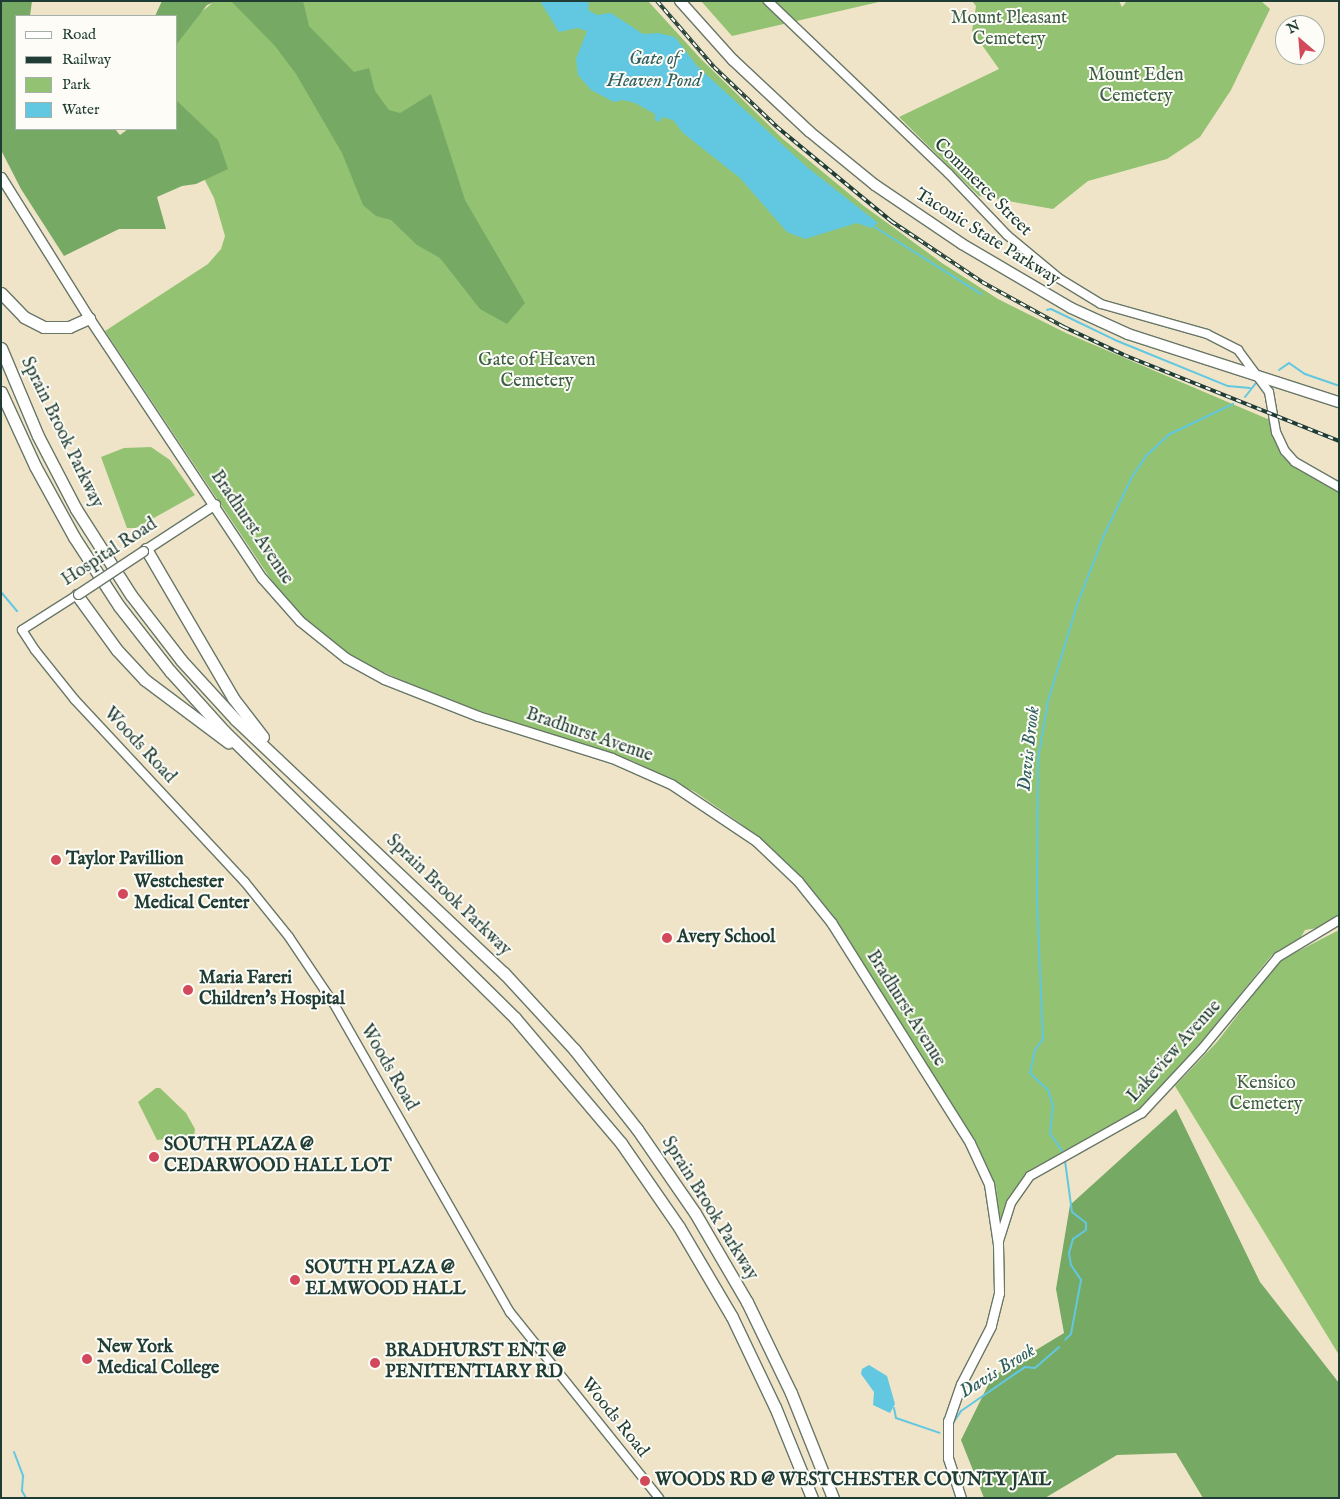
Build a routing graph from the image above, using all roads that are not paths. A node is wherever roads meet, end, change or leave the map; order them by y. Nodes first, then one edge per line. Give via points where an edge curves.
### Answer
1 (680, 1) edge
2 (688, 1) edge
3 (768, 1) edge
4 (1, 177) edge
5 (1, 293) edge
6 (89, 318) junction
7 (1, 348) edge
8 (1258, 374) junction
9 (1, 392) edge
10 (1339, 396) edge
11 (1339, 402) edge
12 (1339, 487) edge
13 (215, 504) junction
14 (145, 550) junction
15 (77, 594) junction
16 (22, 630) joint
17 (260, 766) junction
18 (287, 768) junction
19 (1339, 920) edge
20 (998, 1244) junction
21 (799, 1465) junction
22 (659, 1498) edge
23 (807, 1498) edge
24 (812, 1498) edge
25 (833, 1498) edge
26 (961, 1498) edge

1 - 8 highway, Taconic State Parkway via 733,60 810,132 875,185 944,233 1096,320 1148,342
2 - 8 highway, Taconic State Parkway via 739,57 800,114 864,168 944,225 1095,312 1153,337
3 - 8 street, Commerce Street via 948,173 1007,235 1054,275 1101,304 1225,341 1240,352
4 - 6 main road, Bradhurst Avenue
5 - 6 highway via 24,317 44,327 69,327
6 - 13 main road, Bradhurst Avenue
7 - 18 highway, Sprain Brook Parkway via 56,472 123,584 201,683
8 - 10 highway, Taconic State Parkway
8 - 11 highway, Taconic State Parkway
8 - 12 street, Commerce Street via 1270,395 1276,432 1285,451 1296,462
9 - 17 highway, Sprain Brook Parkway via 47,488 100,577 170,671
13 - 14 main road, Hospital Road
13 - 20 main road, Bradhurst Avenue via 262,578 286,608 346,658 384,679 461,710 612,758 650,774 731,822 777,860 831,922 970,1143 989,1184
14 - 15 main road, Hospital Road, bridge
14 - 18 highway via 233,698
15 - 16 street, Hospital Road
15 - 17 highway via 117,650 145,680
16 - 22 street, Woods Road via 75,700 221,855 289,937 334,1004 510,1312
17 - 21 highway, Sprain Brook Parkway via 515,1018 609,1127 668,1210 715,1287 762,1377
18 - 25 highway, Sprain Brook Parkway via 518,988 574,1049 637,1129 695,1213 743,1296 792,1394
19 - 20 street, Lakeview Avenue via 1299,942 1273,962 1201,1050 1142,1113 1030,1176 1011,1203
20 - 26 main road, Bradhurst Avenue via 996,1312 953,1403 948,1421 948,1458
21 - 23 highway
21 - 24 highway, Sprain Brook Parkway

